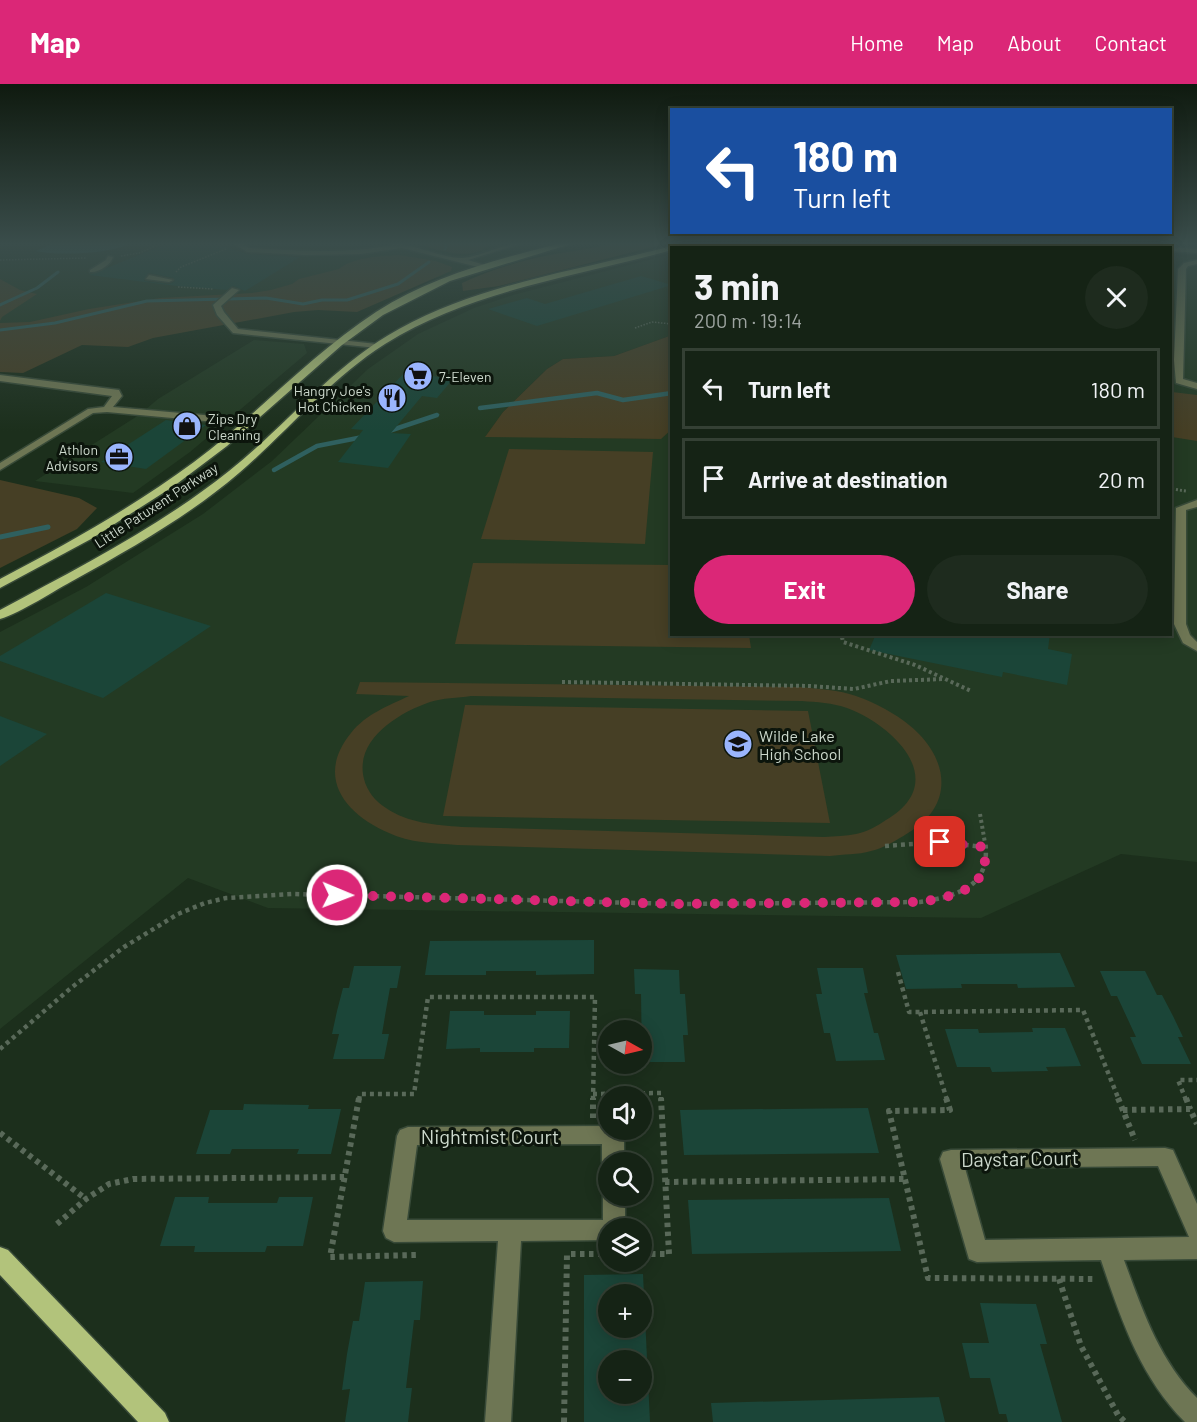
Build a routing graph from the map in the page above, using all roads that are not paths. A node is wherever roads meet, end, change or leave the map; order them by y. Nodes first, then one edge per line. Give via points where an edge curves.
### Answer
1 (217, 305) edge
2 (393, 305) edge
3 (459, 305) edge
4 (1180, 305) edge
5 (341, 342) junction
6 (377, 346) junction
7 (0, 378) edge
8 (1197, 386) edge
9 (107, 409) junction
10 (249, 422) junction
11 (0, 467) edge
12 (1197, 503) edge
13 (0, 584) edge
14 (0, 615) edge
15 (1197, 647) edge
16 (613, 1152) edge
17 (598, 1230) edge
18 (1197, 1230) edge
19 (510, 1231) junction
20 (1197, 1248) edge
21 (1109, 1249) junction
22 (0, 1258) edge
23 (1197, 1416) edge
24 (156, 1422) edge
25 (498, 1422) edge

1 - 5 street via 236,331 242,333
2 - 5 main road, Little Patuxent Parkway
3 - 6 main road, Little Patuxent Parkway
4 - 8 street via 1179,381
5 - 6 street
5 - 10 main road, Little Patuxent Parkway
6 - 14 main road, Little Patuxent Parkway via 255,455 193,502
7 - 9 street via 116,392
9 - 10 street
9 - 11 street via 91,411
10 - 13 main road, Little Patuxent Parkway via 154,495
12 - 15 street via 1180,508 1182,634
16 - 19 street, Nightmist Court via 613,1135 408,1136 394,1231
17 - 19 street, Nightmist Court
18 - 21 street, Daystar Court via 1165,1157 951,1159 977,1251
19 - 25 street
20 - 21 street, Daystar Court
21 - 23 street via 1145,1348 1167,1384
22 - 24 main road

